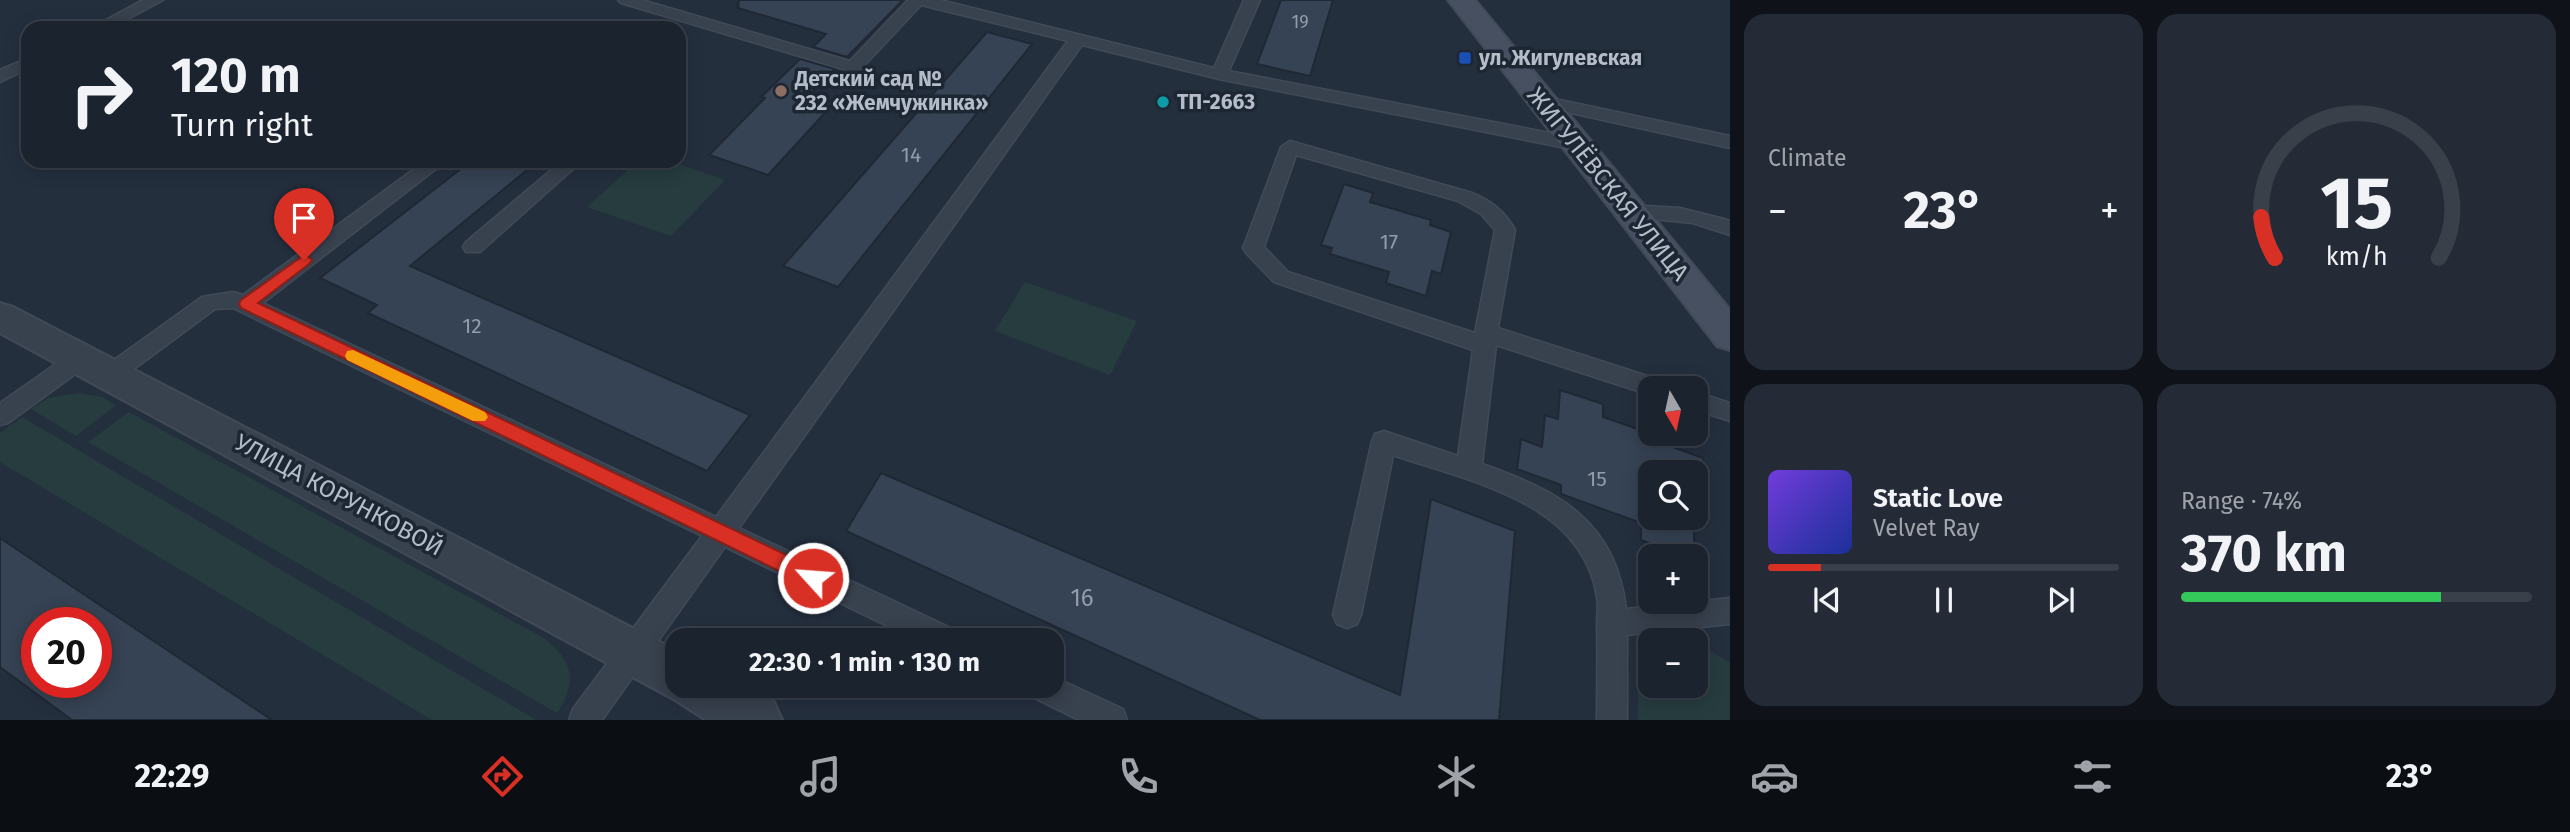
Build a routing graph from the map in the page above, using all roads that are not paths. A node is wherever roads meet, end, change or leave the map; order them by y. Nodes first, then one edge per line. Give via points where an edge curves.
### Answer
1 (155, 0) edge
2 (626, 0) edge
3 (919, 0) edge
4 (1252, 0) edge
5 (1461, 0) edge
6 (113, 21) edge
7 (1077, 40) junction
8 (21, 66) edge
9 (1219, 75) junction
10 (0, 77) edge
11 (1541, 100) junction
12 (1730, 142) edge
13 (1576, 144) junction
14 (428, 168) edge
15 (565, 168) edge
16 (1629, 211) junction
17 (1730, 228) edge
18 (473, 247) dead end
19 (246, 304) junction
20 (0, 316) edge
21 (1730, 336) edge
22 (1486, 339) junction
23 (96, 366) junction
24 (1638, 382) edge
25 (1708, 405) edge
26 (1730, 412) edge
27 (0, 416) edge
28 (1469, 470) junction
29 (721, 534) junction
30 (1730, 611) edge
31 (1347, 615) dead end
32 (1611, 624) junction
33 (920, 628) edge
34 (634, 653) junction
35 (665, 670) edge
36 (1064, 697) edge
37 (716, 698) edge
38 (584, 720) edge
39 (756, 720) edge
40 (1112, 720) edge
41 (1612, 720) edge

1 - 6 lane
2 - 3 lane via 852,67
3 - 7 lane
4 - 9 lane
5 - 11 street, ЖИГУЛЁВСКАЯ УЛИЦА
7 - 9 lane
7 - 29 lane
8 - 10 lane
9 - 13 lane
11 - 12 lane
11 - 13 street, ЖИГУЛЁВСКАЯ УЛИЦА
13 - 16 street, ЖИГУЛЁВСКАЯ УЛИЦА
14 - 19 lane
15 - 18 lane
16 - 17 lane via 1679,212
16 - 21 street, ЖИГУЛЁВСКАЯ УЛИЦА
19 - 23 lane via 210,302
19 - 29 lane
20 - 23 street, УЛИЦА КОРУНКОВОЙ
22 - 22 lane via 1504,230 1493,213 1465,197 1290,147 1253,248 1281,277
22 - 24 lane
22 - 28 lane
23 - 27 lane
23 - 34 street, УЛИЦА КОРУНКОВОЙ
25 - 26 lane
28 - 31 lane via 1384,442
28 - 32 lane via 1552,504 1577,526 1604,569
29 - 33 lane
29 - 34 lane
30 - 32 lane
32 - 41 lane
34 - 35 street, УЛИЦА КОРУНКОВОЙ
34 - 38 lane
36 - 40 lane
37 - 39 street

